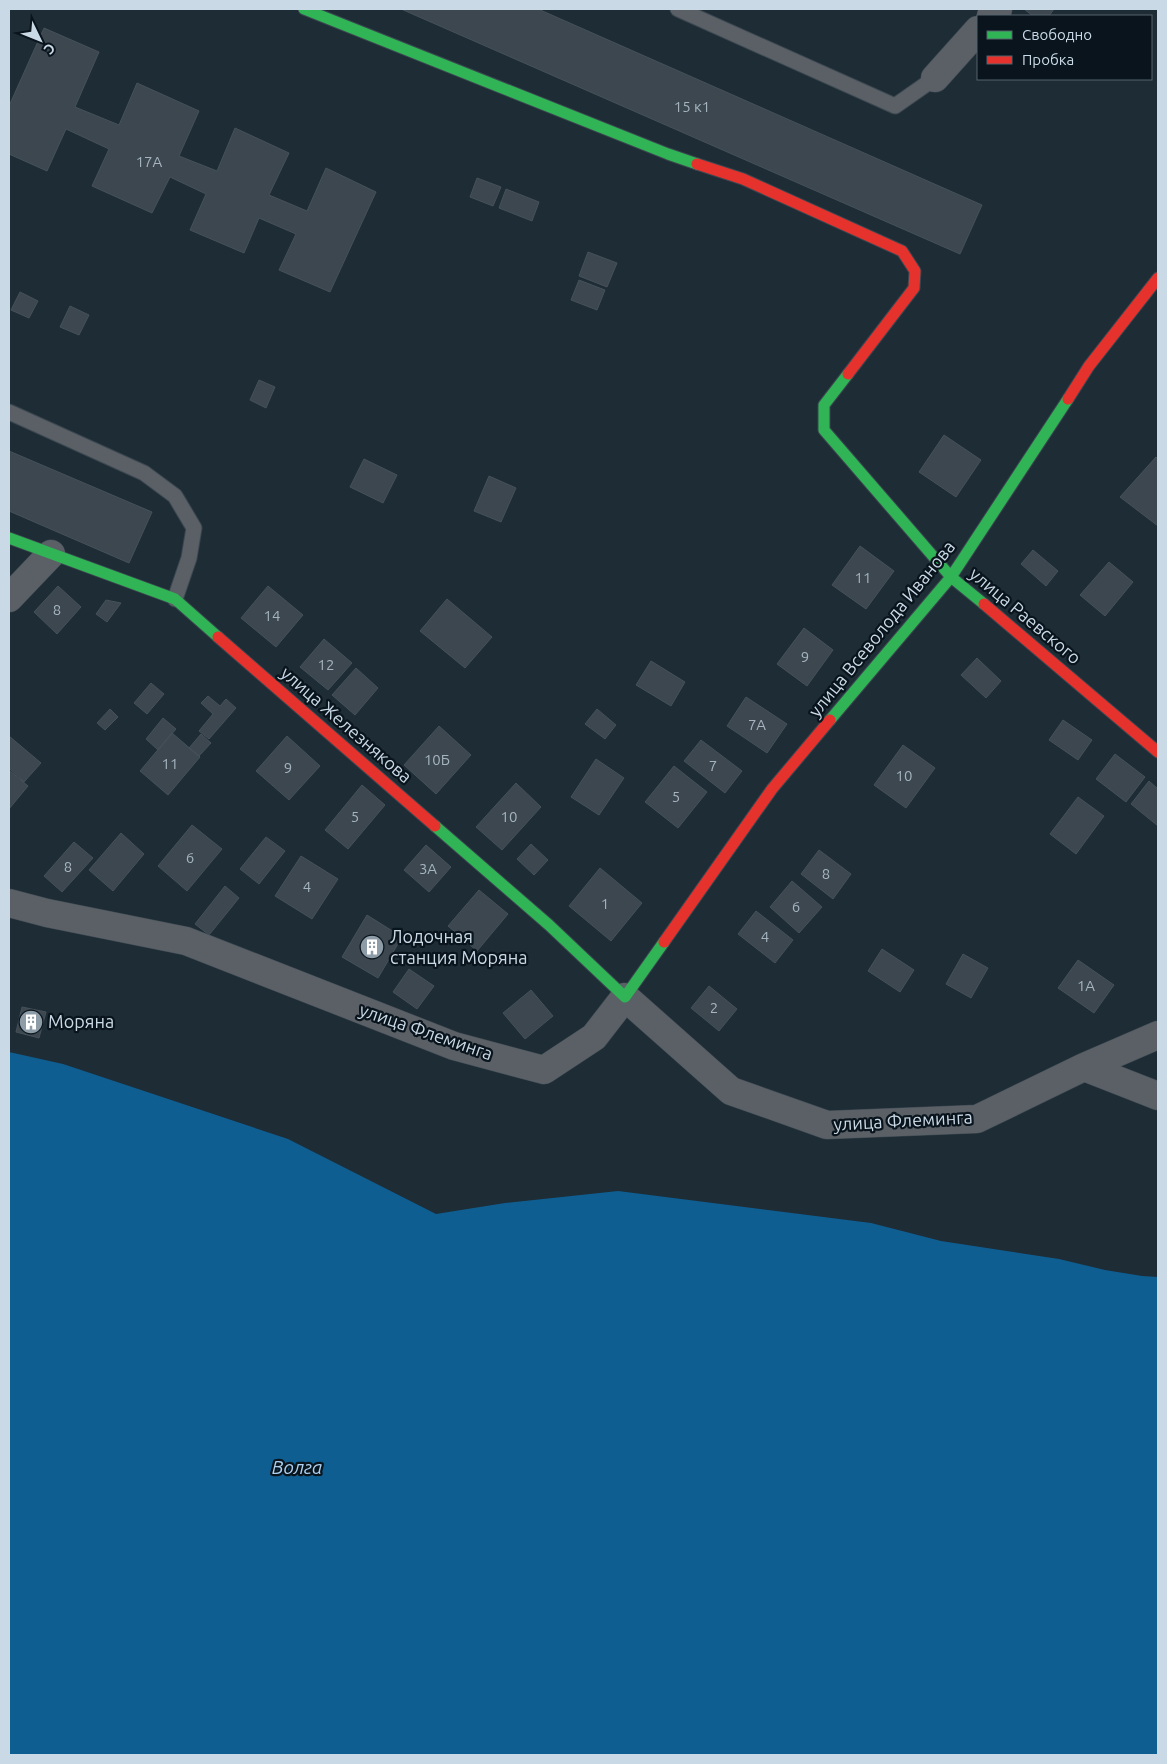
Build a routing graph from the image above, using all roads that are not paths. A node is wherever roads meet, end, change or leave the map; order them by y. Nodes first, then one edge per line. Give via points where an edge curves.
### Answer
1 (304, 9) edge
2 (678, 9) edge
3 (977, 31) edge
4 (935, 78) joint
5 (1158, 278) edge
6 (9, 412) edge
7 (9, 538) edge
8 (51, 554) junction
9 (952, 577) junction
10 (9, 598) edge
11 (175, 599) junction
12 (1158, 752) edge
13 (9, 902) edge
14 (626, 997) junction
15 (1158, 1035) edge
16 (1084, 1067) junction
17 (1158, 1096) edge

1 - 9 street, улица Раевского via 668,154 743,179 902,252 915,270 914,288 824,405 824,430
2 - 4 lane via 895,106
3 - 4 street
5 - 9 street, улица Всеволода Иванова via 1089,366
6 - 11 lane via 144,473 175,496 194,528 189,558
7 - 8 street, улица Железнякова
8 - 10 street
8 - 11 street, улица Железнякова
9 - 12 street, улица Раевского
9 - 14 street, улица Всеволода Иванова via 772,789
11 - 14 street, улица Железнякова via 549,925
13 - 14 street, улица Флеминга via 47,913 186,941 454,1046 544,1070 594,1037
14 - 16 street, улица Флеминга via 731,1091 827,1125 977,1119
15 - 16 street, улица Флеминга
16 - 17 street

